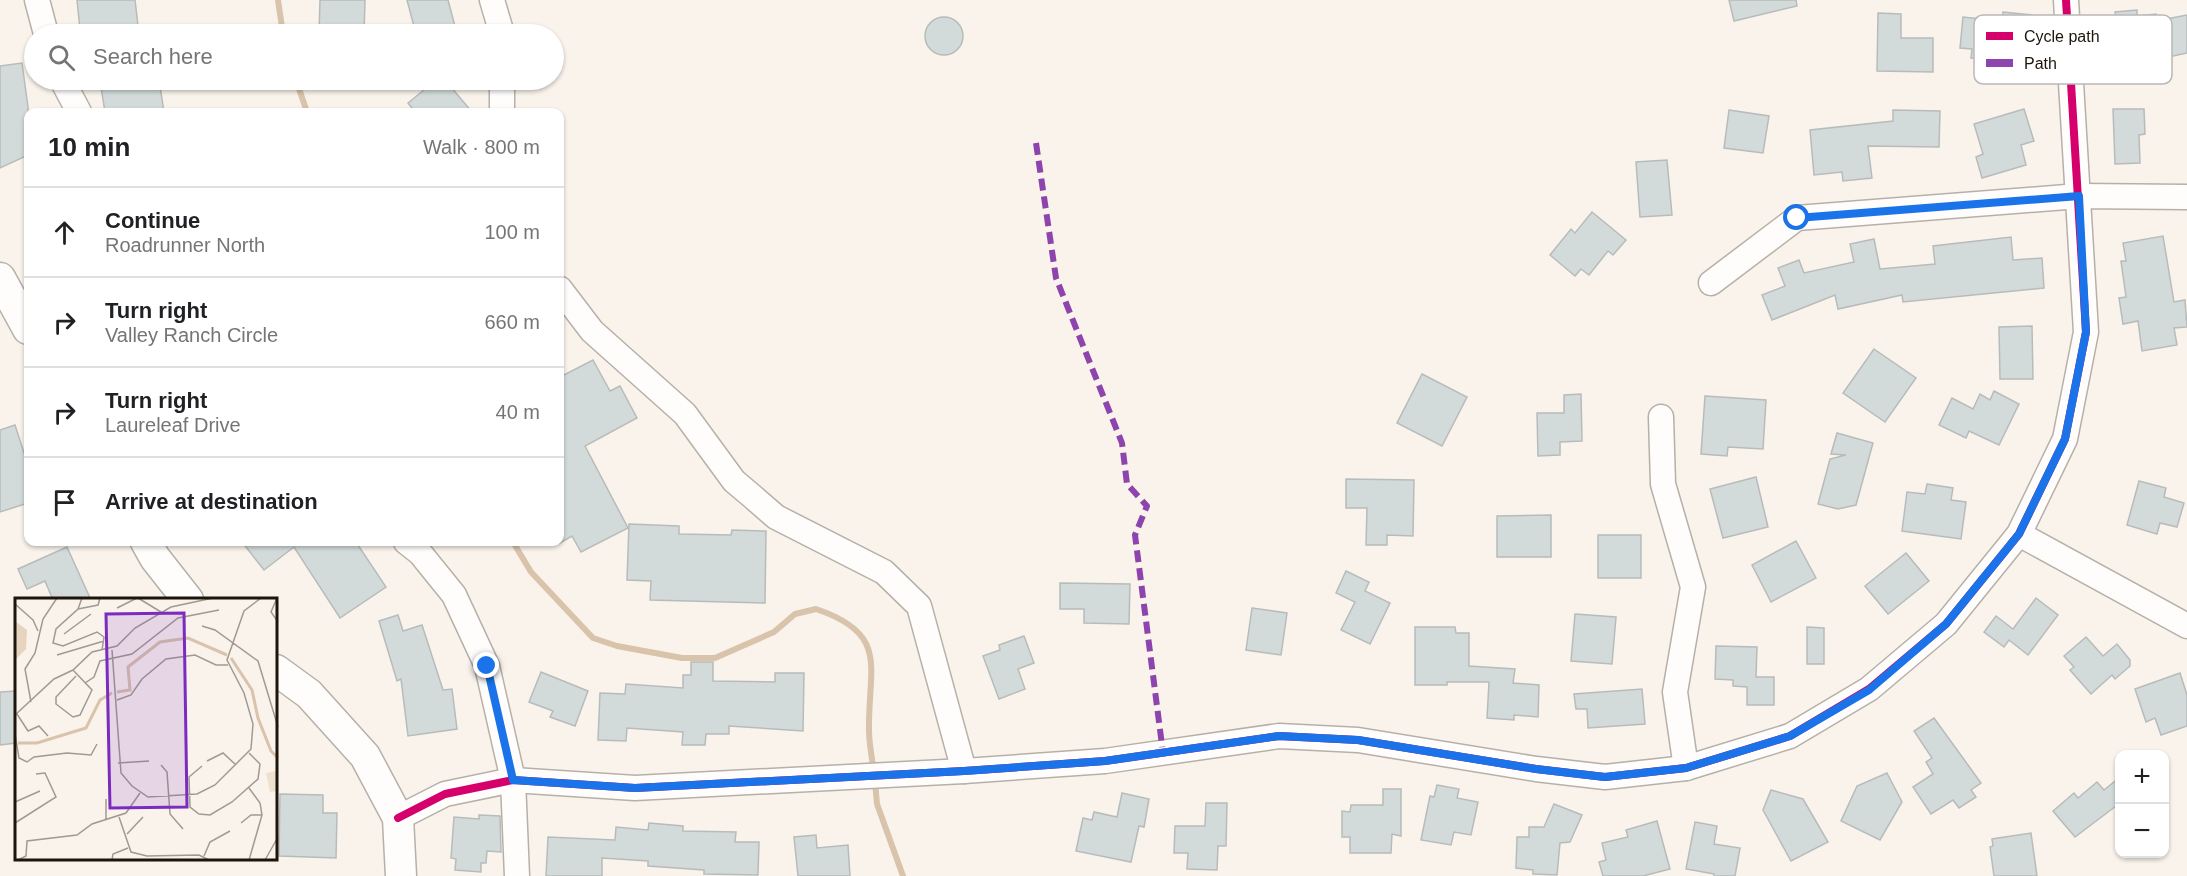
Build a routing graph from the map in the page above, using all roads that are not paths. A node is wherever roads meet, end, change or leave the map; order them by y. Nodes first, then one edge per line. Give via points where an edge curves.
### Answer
1 (37, 0) edge
2 (492, 0) edge
3 (2066, 0) edge
4 (2067, 15) edge
5 (43, 24) edge
6 (499, 24) edge
7 (2072, 84) edge
8 (67, 90) edge
9 (502, 90) edge
10 (77, 108) edge
11 (502, 108) edge
12 (2079, 196) junction
13 (2187, 197) edge
14 (0, 278) edge
15 (1711, 283) dead end
16 (564, 294) edge
17 (24, 322) edge
18 (1661, 417) dead end
19 (2019, 534) junction
20 (149, 546) edge
21 (411, 546) edge
22 (187, 598) edge
23 (2187, 626) edge
24 (278, 671) edge
25 (1686, 768) junction
26 (964, 771) junction
27 (513, 780) junction
28 (398, 818) junction
29 (401, 876) edge
30 (517, 876) edge

1 - 5 street
2 - 6 street
3 - 4 street
7 - 12 street
8 - 10 street
9 - 11 street
12 - 13 street
12 - 15 street via 1797,218
12 - 19 street via 2086,332 2065,439
14 - 17 street
16 - 26 street via 592,330 685,414 734,481 760,504 776,518 884,572 919,606
18 - 25 street via 1663,484 1693,586 1675,692
19 - 23 street
19 - 25 street via 1946,624 1869,690 1790,736
20 - 22 street
21 - 27 street via 454,595 487,666
24 - 28 street via 309,694 365,756
25 - 26 street via 1605,777 1358,740 1279,736 1105,761
26 - 27 street via 635,788
27 - 28 street via 445,794
27 - 30 street
28 - 29 street

